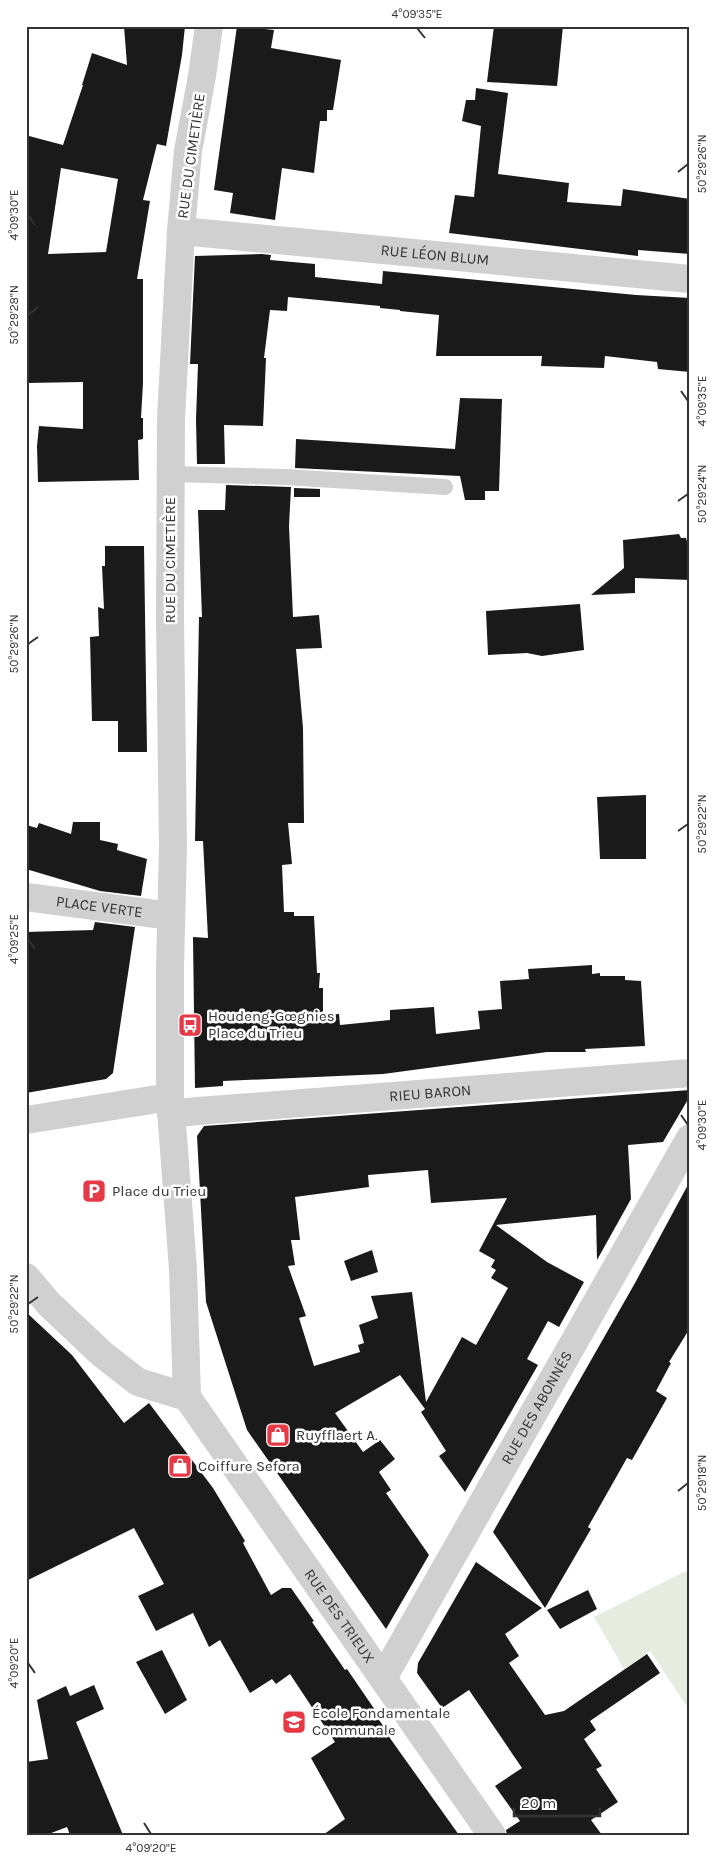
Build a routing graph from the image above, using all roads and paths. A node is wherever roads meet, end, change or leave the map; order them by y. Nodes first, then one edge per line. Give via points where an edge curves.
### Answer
1 (209, 26) edge
2 (181, 231) junction
3 (690, 279) edge
4 (171, 474) junction
5 (445, 487) dead end
6 (26, 897) edge
7 (171, 916) junction
8 (690, 1073) edge
9 (171, 1106) junction
10 (26, 1120) edge
11 (690, 1138) edge
12 (26, 1277) edge
13 (187, 1397) junction
14 (383, 1678) junction
15 (492, 1835) edge

1 - 2 street, RUE DU CIMETIÈRE via 188,151
2 - 3 street, RUE LÉON BLUM
2 - 4 street, RUE DU CIMETIÈRE
4 - 5 lane via 286,476
4 - 7 street, RUE DU CIMETIÈRE
6 - 7 street, PLACE VERTE
7 - 9 street, RUE DU CIMETIÈRE
8 - 9 street, RIEU BARON via 198,1111
9 - 10 street
9 - 13 street via 183,1269
11 - 14 street, RUE DES ABONNÉS
12 - 13 street via 82,1336 138,1382
13 - 14 street, RUE DES TRIEUX
14 - 15 street, RUE DES TRIEUX

